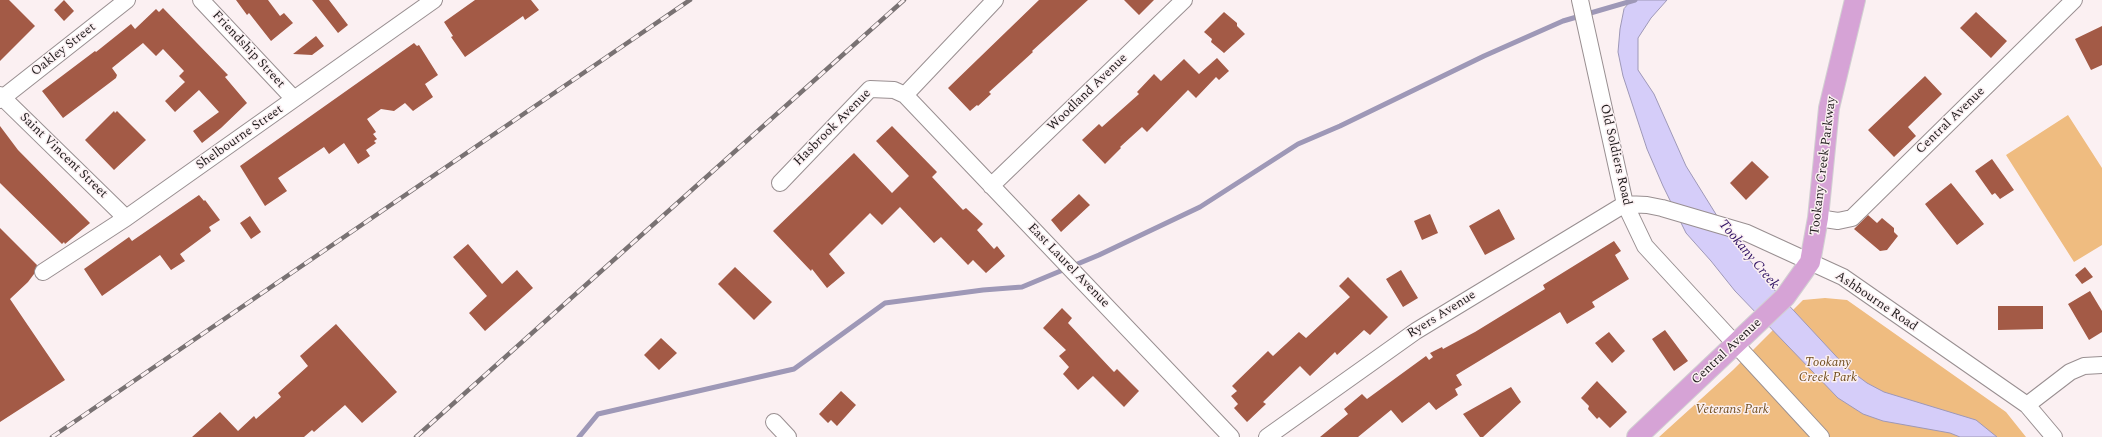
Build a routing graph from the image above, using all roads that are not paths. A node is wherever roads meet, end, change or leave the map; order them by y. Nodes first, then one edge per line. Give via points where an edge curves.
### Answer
1 (127, 0) edge
2 (201, 0) edge
3 (434, 0) edge
4 (995, 0) edge
5 (1184, 0) edge
6 (1580, 0) edge
7 (1855, 0) edge
8 (2074, 0) edge
9 (905, 95) junction
10 (1, 97) edge
11 (294, 99) junction
12 (780, 183) dead end
13 (992, 186) junction
14 (1625, 204) junction
15 (126, 218) junction
16 (1818, 218) junction
17 (1810, 262) junction
18 (43, 272) dead end
19 (1735, 344) junction
20 (2102, 365) edge
21 (2027, 405) junction
22 (774, 422) dead end
23 (788, 437) edge
24 (1231, 437) edge
25 (1267, 437) edge
26 (1637, 437) edge
27 (1822, 437) edge
28 (2054, 437) edge

1 - 10 street, Oakley Street
2 - 11 street, Friendship Street
3 - 11 street, Shelbourne Street
4 - 9 street
5 - 13 street, Woodland Avenue
6 - 14 street, Old Soldiers Road
7 - 16 main road, Tookany Creek Parkway via 1829,108
8 - 16 street, Central Avenue via 1852,218 1838,221
9 - 12 street, Hasbrook Avenue via 894,90 870,88
9 - 13 street, East Laurel Avenue
10 - 15 street, Saint Vincent Street
11 - 15 street, Shelbourne Street
13 - 24 street, East Laurel Avenue
14 - 17 street, Ashbourne Road via 1662,208 1747,233
14 - 19 street, Old Soldiers Road via 1644,246
14 - 25 street, Ryers Avenue via 1416,331
15 - 18 street, Shelbourne Street
16 - 17 main road, Tookany Creek Parkway
17 - 19 main road, Central Avenue via 1785,297
17 - 21 street, Ashbourne Road via 1842,277
19 - 26 main road, Central Avenue
19 - 27 street
20 - 21 street via 2084,366 2070,372
21 - 28 street, Ashbourne Road
22 - 23 street

